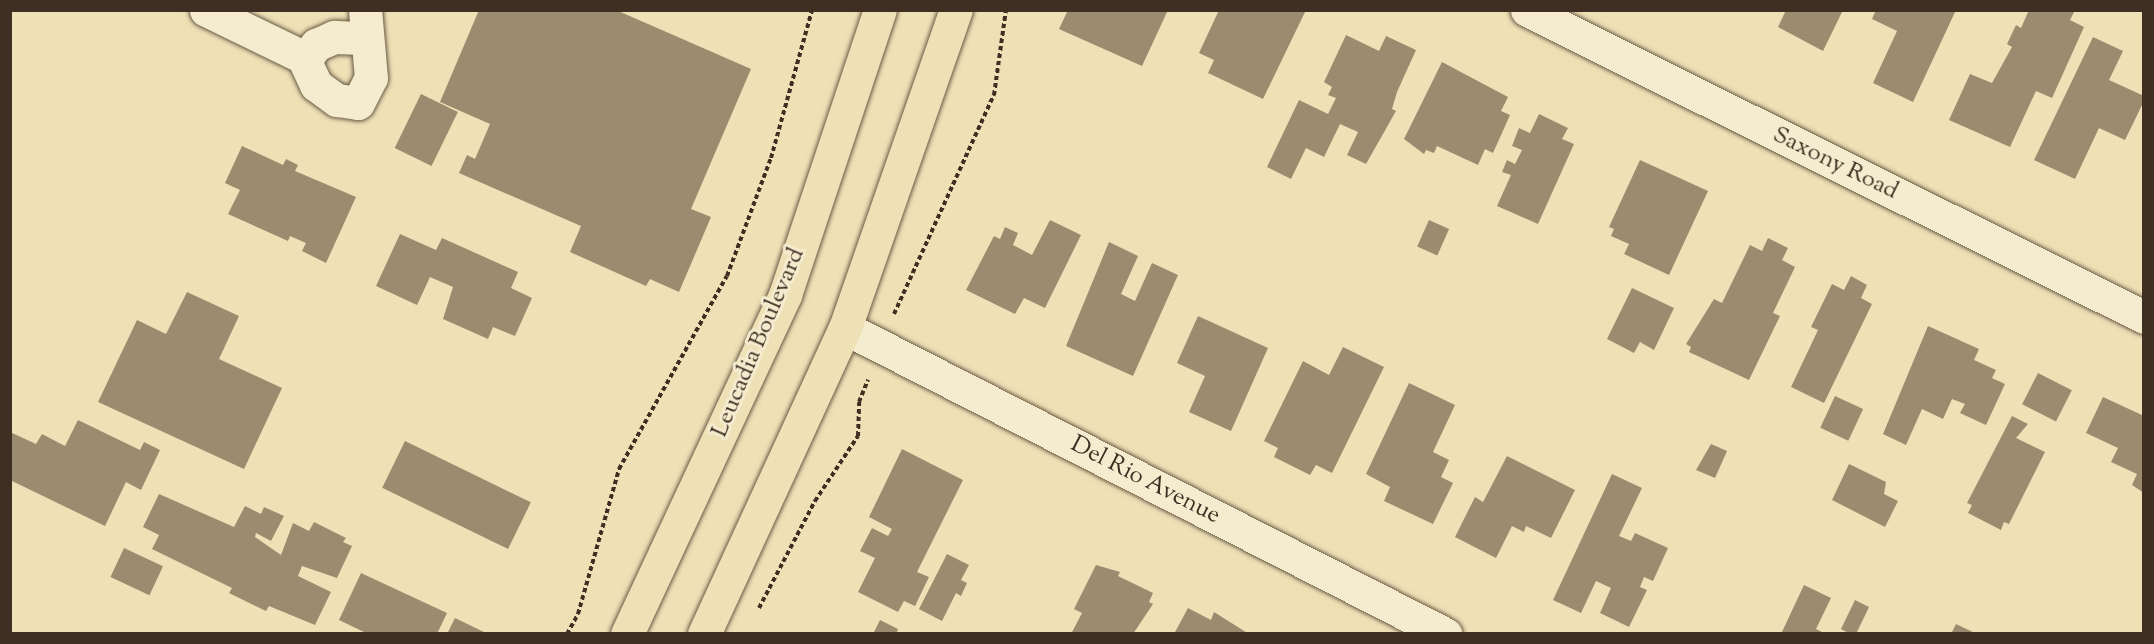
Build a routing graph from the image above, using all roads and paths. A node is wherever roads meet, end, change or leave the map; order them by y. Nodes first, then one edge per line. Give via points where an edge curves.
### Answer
1 (206, 10) edge
2 (812, 10) edge
3 (880, 10) edge
4 (956, 10) edge
5 (1527, 10) edge
6 (365, 24) edge
7 (305, 60) junction
8 (2144, 316) edge
9 (845, 328) junction
10 (567, 633) edge
11 (627, 633) edge
12 (704, 633) edge
13 (1445, 633) edge

1 - 7 street
2 - 10 path via 771,158 727,276 619,469 578,614
3 - 11 main road, Leucadia Boulevard via 785,295
4 - 9 main road
5 - 8 street, Saxony Road
6 - 7 street via 316,45
6 - 7 street via 371,78 358,103 337,100 316,86
9 - 12 main road
9 - 13 street, Del Rio Avenue

